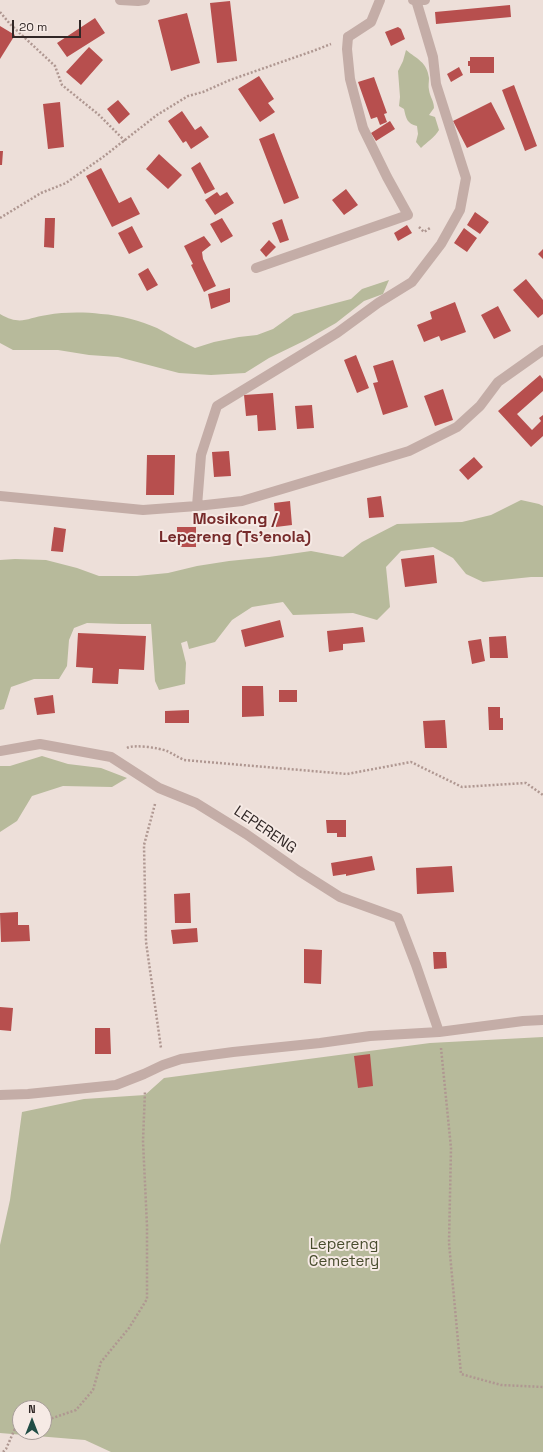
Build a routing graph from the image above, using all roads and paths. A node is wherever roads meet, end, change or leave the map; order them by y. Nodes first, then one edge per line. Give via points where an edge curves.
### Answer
1 (120, 0) edge
2 (145, 0) edge
3 (380, 0) edge
4 (415, 0) edge
5 (425, 0) edge
6 (0, 12) edge
7 (348, 37) junction
8 (125, 141) junction
9 (0, 218) edge
10 (256, 268) dead end
11 (543, 350) edge
12 (0, 496) edge
13 (197, 506) junction
14 (0, 751) edge
15 (111, 757) junction
16 (159, 788) junction
17 (543, 795) edge
18 (543, 1020) edge
19 (439, 1032) junction
20 (163, 1065) junction
21 (144, 1074) junction
22 (0, 1095) edge
23 (543, 1387) edge
24 (52, 1418) edge
25 (12, 1436) edge
26 (3, 1452) edge

1 - 2 street
3 - 7 street via 371,22
4 - 5 street
4 - 13 street via 433,57 436,84 466,178 460,210 441,244 412,282 337,333 217,406 201,455
6 - 8 path via 56,66 62,85 98,114
7 - 8 path via 188,96 157,115
7 - 10 street via 350,78 364,128 386,176 408,215
8 - 9 path via 66,183 41,193
11 - 13 street via 498,382 480,406 457,427 409,451 242,501
12 - 13 street via 143,510
14 - 15 street, LEPERENG via 40,744
15 - 16 street, LEPERENG
15 - 17 path via 130,747 144,747 166,751 184,760 347,774 411,762 462,787 526,784
16 - 19 street, LEPERENG via 196,803 340,897 398,918
16 - 20 path via 144,845 146,942
18 - 19 street
19 - 20 street via 370,1036 232,1052 181,1059
19 - 23 path via 451,1148 449,1243 461,1374 501,1385
20 - 21 street
21 - 22 street via 116,1085
21 - 24 path via 147,1299 129,1328 101,1362 93,1390 76,1410
25 - 26 path

